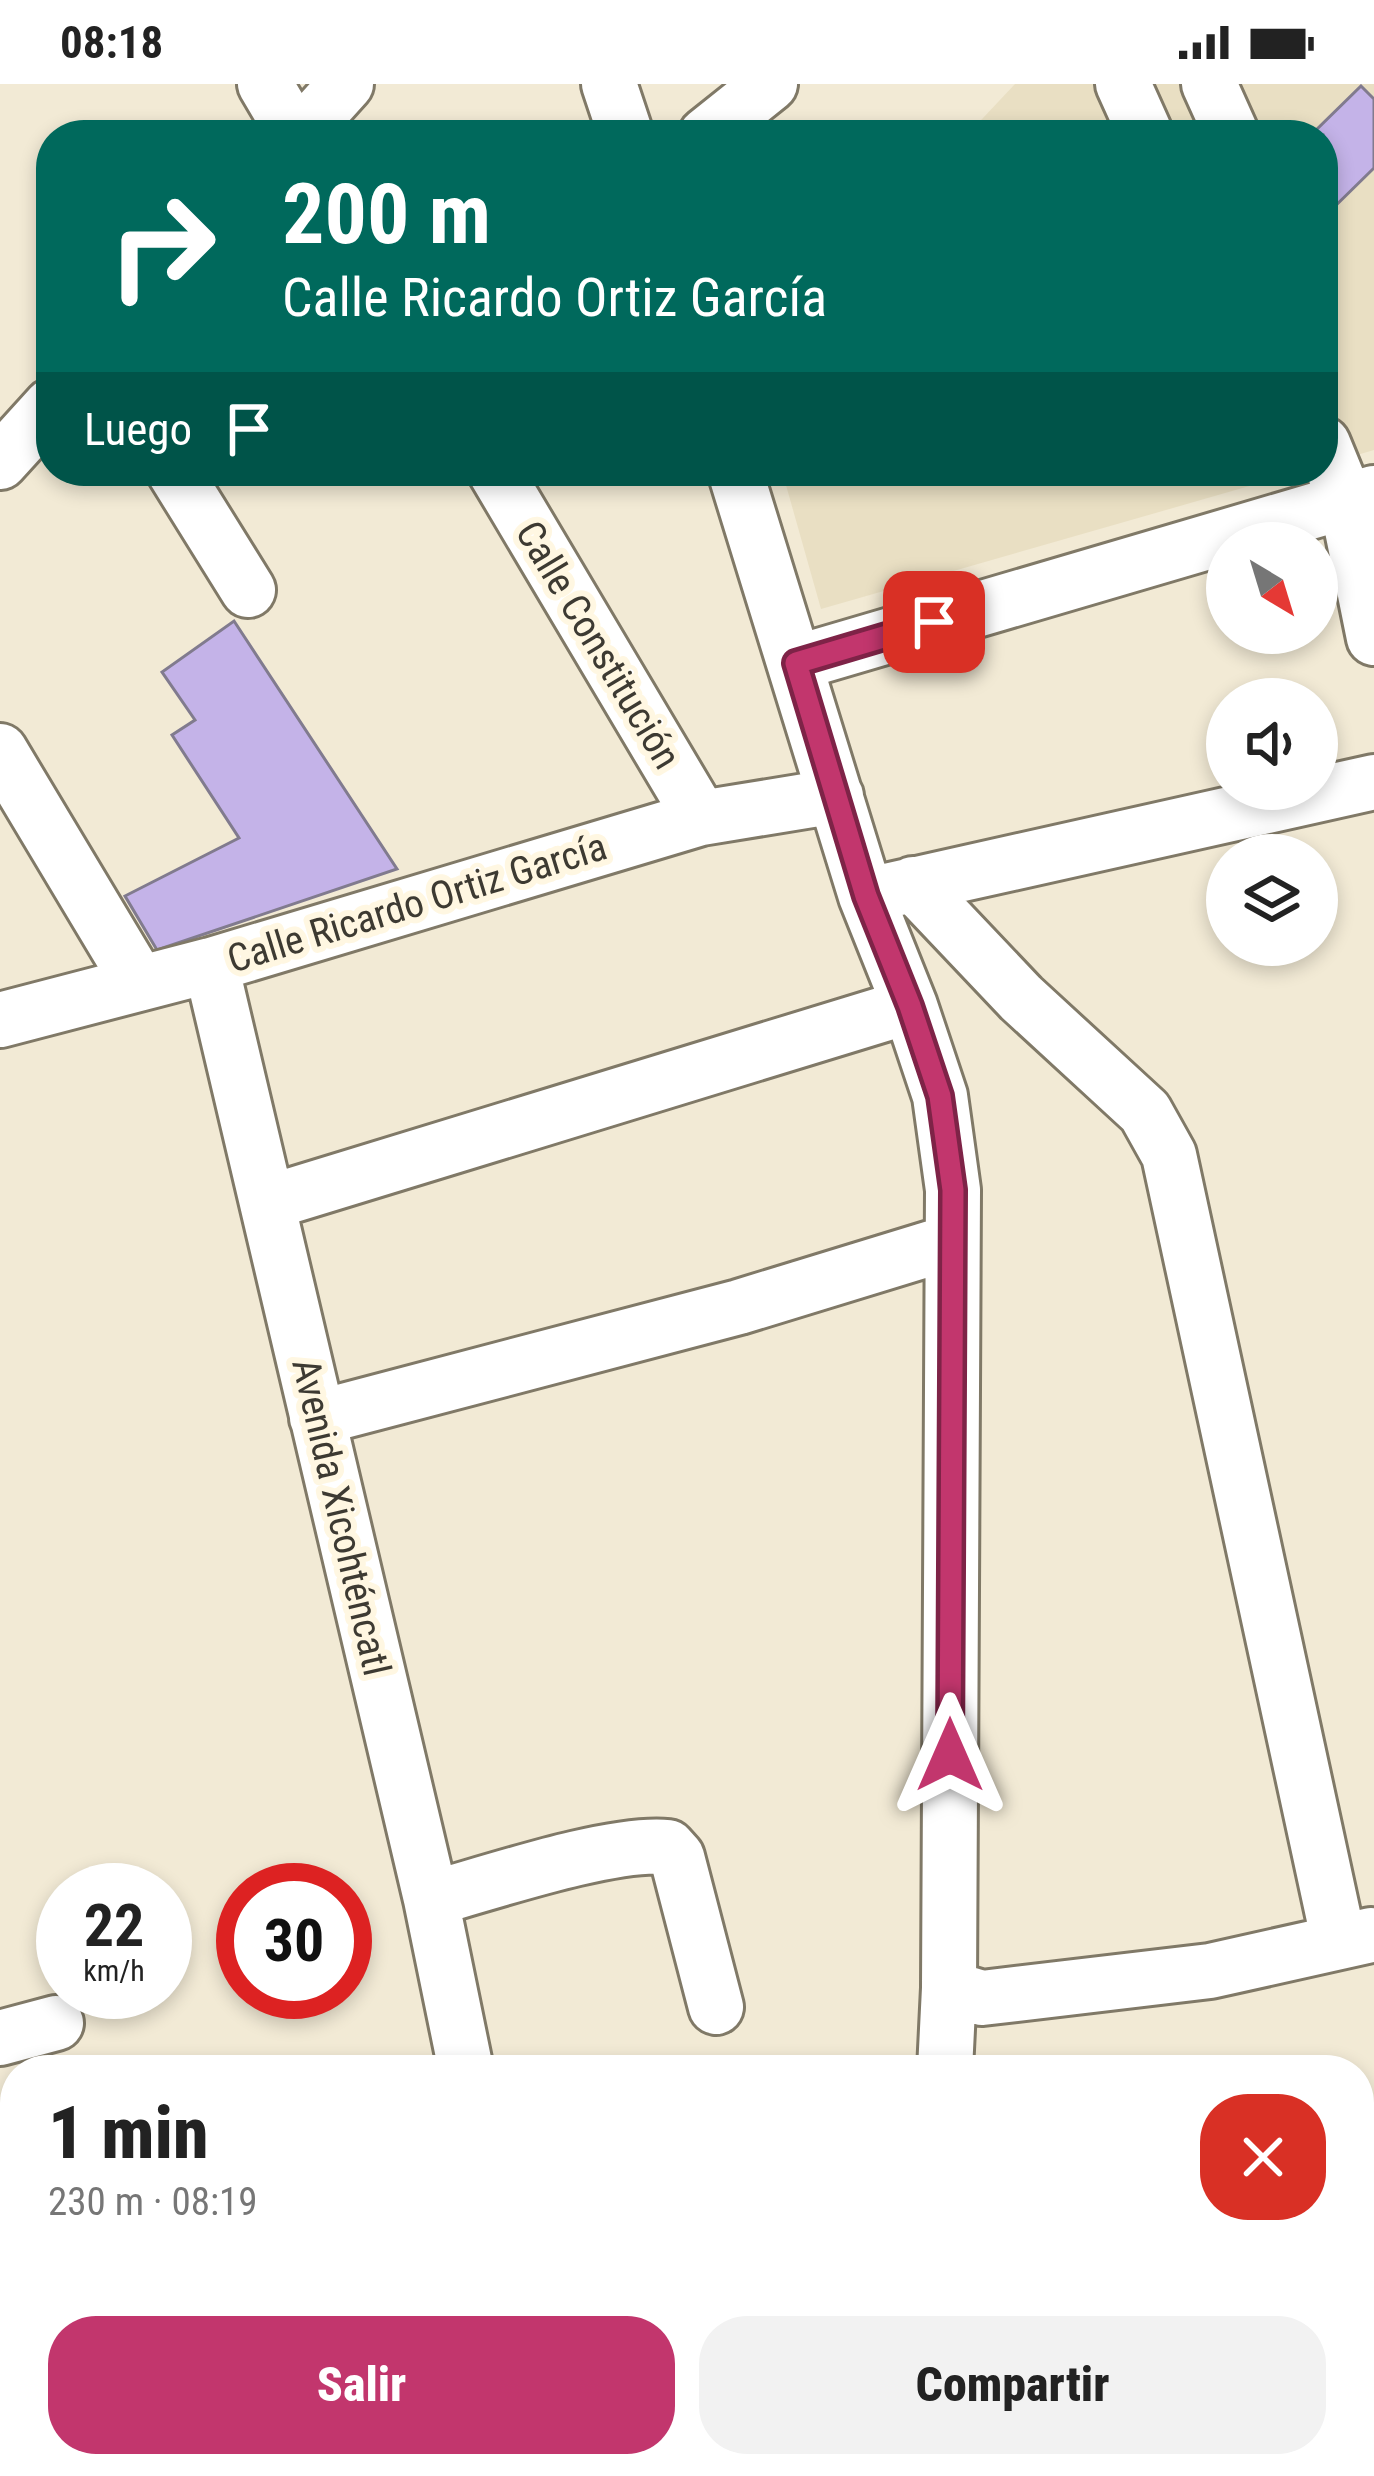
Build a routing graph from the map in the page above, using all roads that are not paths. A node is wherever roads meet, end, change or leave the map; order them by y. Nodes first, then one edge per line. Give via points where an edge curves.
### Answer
1 (265, 84) edge
2 (346, 84) edge
3 (609, 84) edge
4 (770, 84) edge
5 (1123, 84) edge
6 (1209, 84) edge
7 (288, 120) edge
8 (312, 120) edge
9 (621, 120) edge
10 (725, 120) edge
11 (1139, 120) edge
12 (1225, 120) edge
13 (36, 422) edge
14 (0, 462) edge
15 (1338, 465) edge
16 (183, 486) edge
17 (504, 486) edge
18 (739, 486) edge
19 (1360, 496) edge
20 (248, 590) dead end
21 (1374, 638) edge
22 (796, 663) junction
23 (0, 751) edge
24 (1374, 782) edge
25 (836, 796) junction
26 (701, 818) junction
27 (890, 890) junction
28 (211, 965) junction
29 (140, 983) junction
30 (910, 1006) junction
31 (0, 1021) edge
32 (267, 1203) junction
33 (951, 1242) junction
34 (317, 1418) junction
35 (431, 1899) junction
36 (1356, 1938) edge
37 (949, 1988) junction
38 (716, 2007) dead end
39 (56, 2024) dead end
40 (0, 2038) edge
41 (463, 2055) edge
42 (946, 2055) edge

1 - 7 street
2 - 8 street
3 - 9 street
4 - 10 street
5 - 11 street
6 - 12 street
13 - 14 street
15 - 19 street
16 - 20 street
17 - 26 street, Calle Constitución
18 - 22 street
19 - 21 street
19 - 22 street
22 - 25 street
23 - 29 street
24 - 27 street
25 - 26 street, Calle Ricardo Ortiz García
25 - 27 street
26 - 28 street, Calle Ricardo Ortiz García
27 - 30 street
27 - 36 street via 1145,1112 1169,1155
28 - 29 street, Calle Ricardo Ortiz García
28 - 32 street, Avenida Xicohténcatl
29 - 31 street, Calle Ricardo Ortiz García
30 - 32 street
30 - 33 street via 940,1096
32 - 34 street, Avenida Xicohténcatl
33 - 34 street
33 - 37 street
34 - 35 street, Avenida Xicohténcatl
35 - 38 street via 578,1860 668,1847
35 - 41 street, Avenida Xicohténcatl
36 - 37 street via 1210,1971 982,1998
37 - 42 street
39 - 40 street

